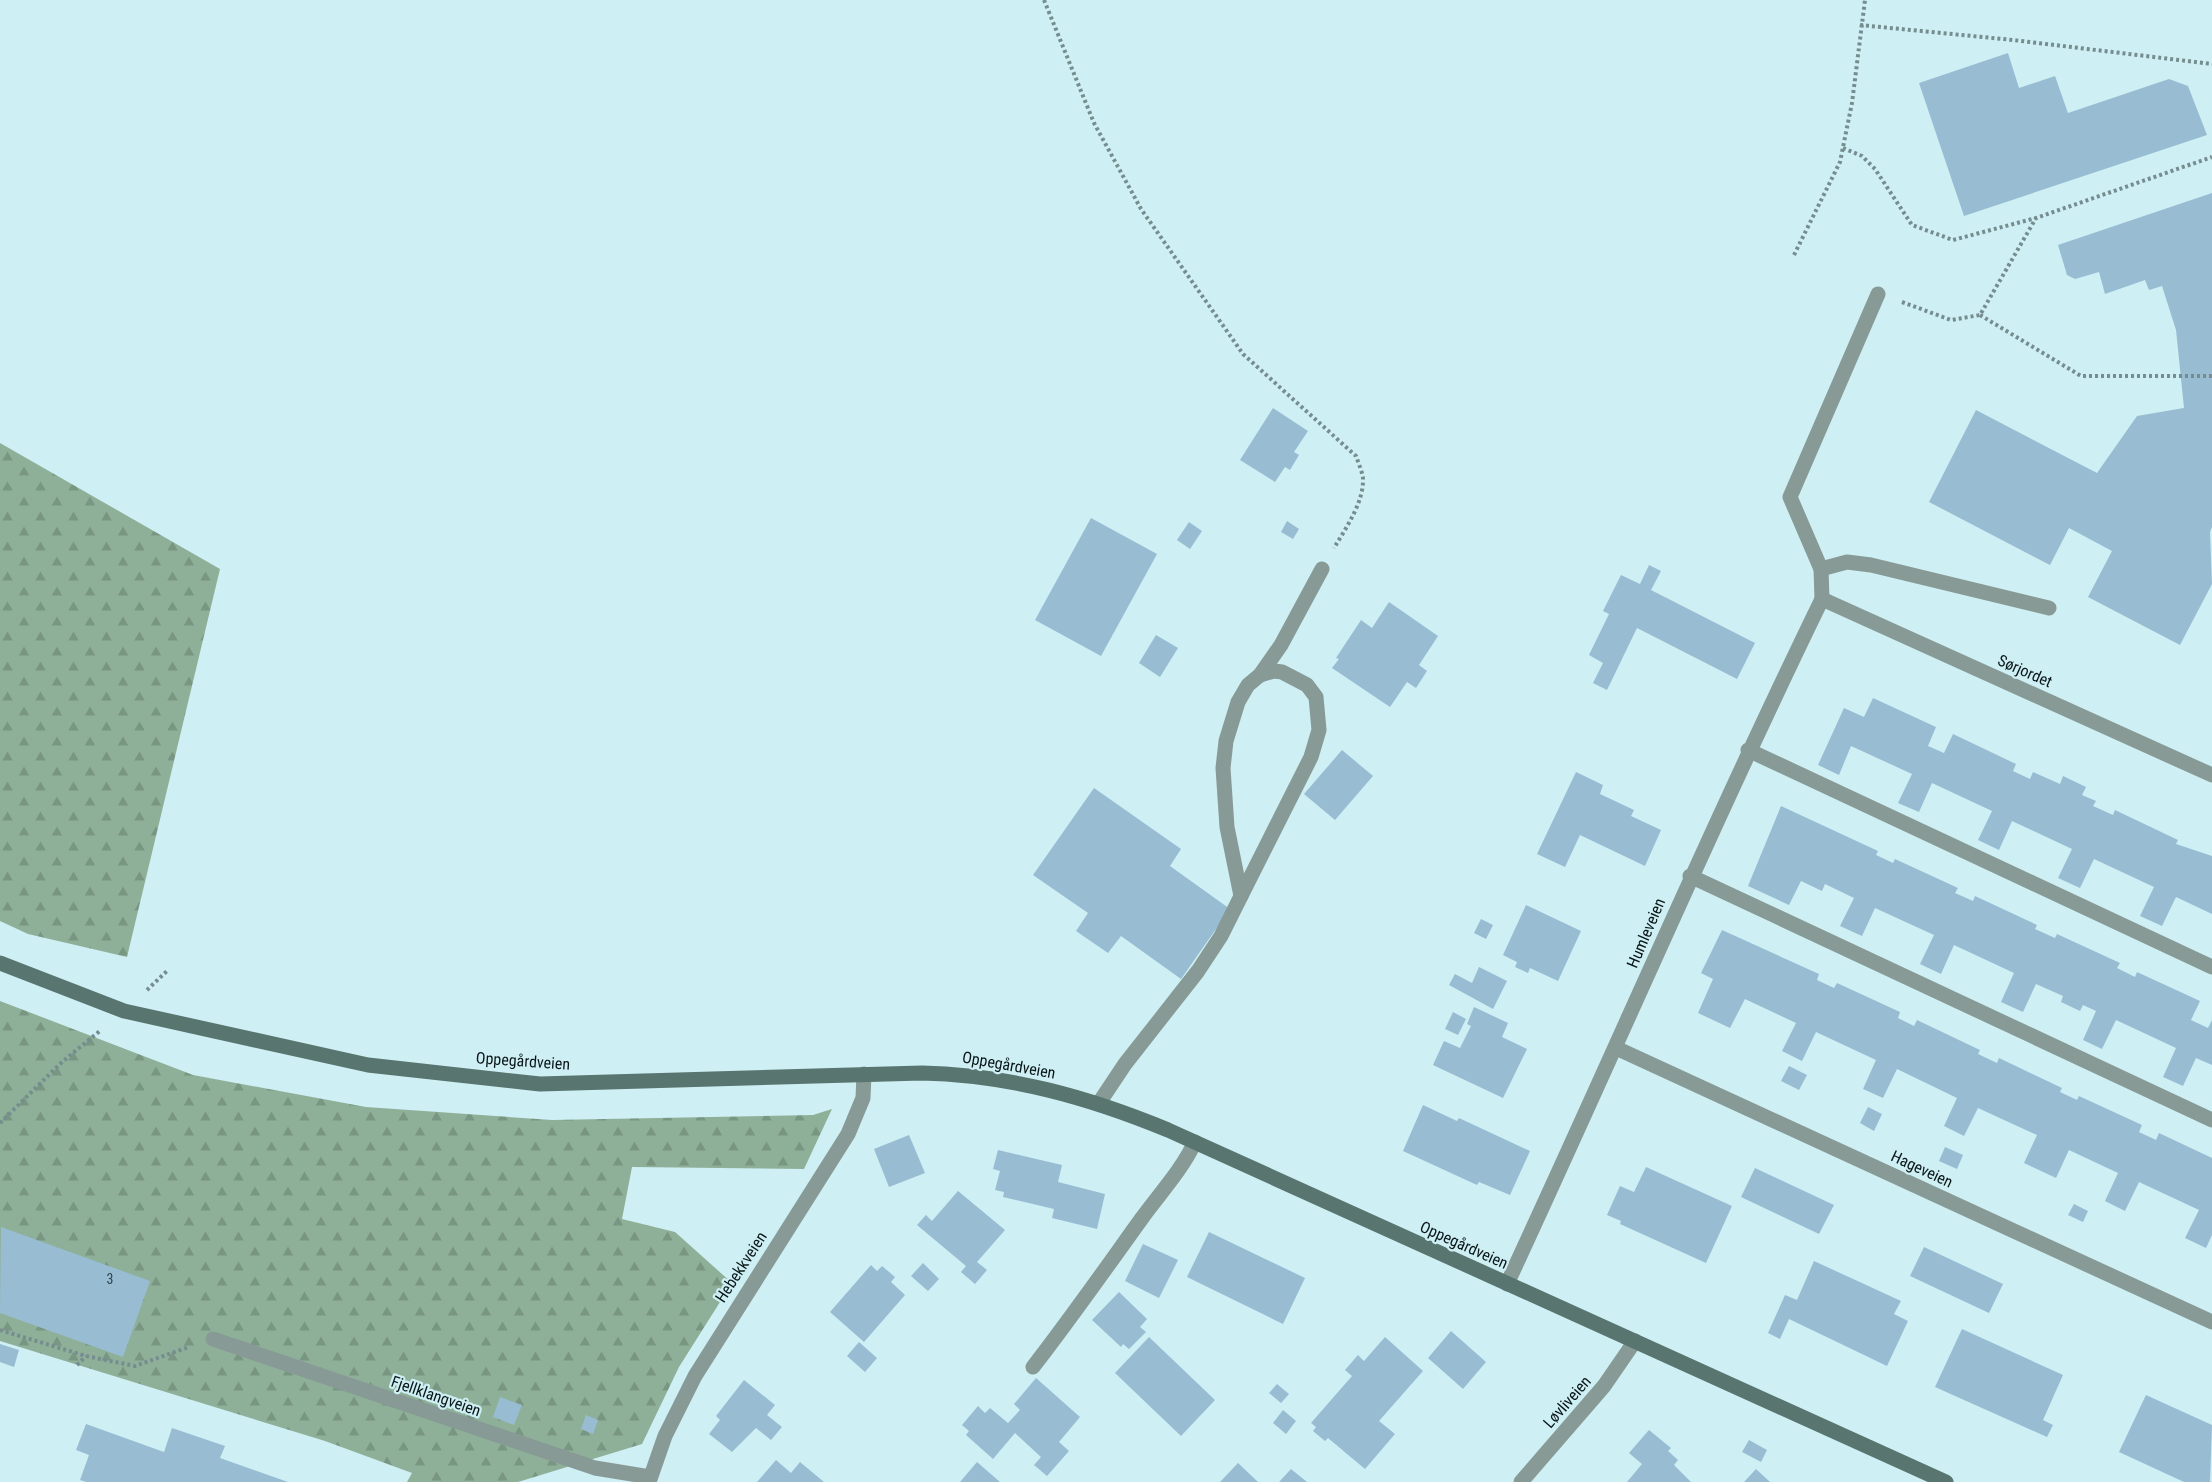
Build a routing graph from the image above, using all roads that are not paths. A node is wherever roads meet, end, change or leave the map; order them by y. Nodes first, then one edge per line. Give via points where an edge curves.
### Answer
1 (1878, 294) road end
2 (1322, 569) road end
3 (1821, 569) junction
4 (1822, 599) junction
5 (2049, 608) dead end
6 (1260, 675) junction
7 (1749, 750) junction
8 (2212, 775) edge
9 (1690, 876) junction
10 (1241, 896) junction
11 (0, 963) edge
12 (2212, 967) edge
13 (1616, 1048) junction
14 (864, 1074) junction
15 (1099, 1103) junction
16 (2212, 1120) edge
17 (1195, 1142) junction
18 (1507, 1284) junction
19 (2212, 1322) edge
20 (213, 1339) road end
21 (1635, 1341) junction
22 (1033, 1367) dead end
23 (650, 1480) edge
24 (1521, 1482) edge
25 (1946, 1482) edge

1 - 3 street via 1790,497
2 - 6 street
3 - 4 street
3 - 5 street via 1848,562 1871,565
4 - 7 street, Humleveien
4 - 8 street, Sørjordet
6 - 10 street via 1248,686 1231,720 1223,768 1227,826
6 - 10 street via 1282,672 1307,685 1316,697 1319,730 1311,757
7 - 9 street, Humleveien
7 - 12 street
9 - 13 street, Humleveien
9 - 16 street
10 - 15 street via 1198,971
11 - 14 main road, Oppegårdveien via 124,1011 368,1065 540,1084
13 - 18 street, Humleveien
13 - 19 street, Hageveien
14 - 15 main road, Oppegårdveien via 982,1076
14 - 23 street, Hebekkveien via 863,1098 848,1134 695,1376 665,1436
15 - 17 main road, Oppegårdveien
17 - 18 main road, Oppegårdveien
17 - 22 street via 1183,1166
18 - 21 main road, Oppegårdveien
20 - 23 street, Fjellklangveien via 595,1468
21 - 24 street, Løvliveien via 1604,1386
21 - 25 main road, Oppegårdveien

